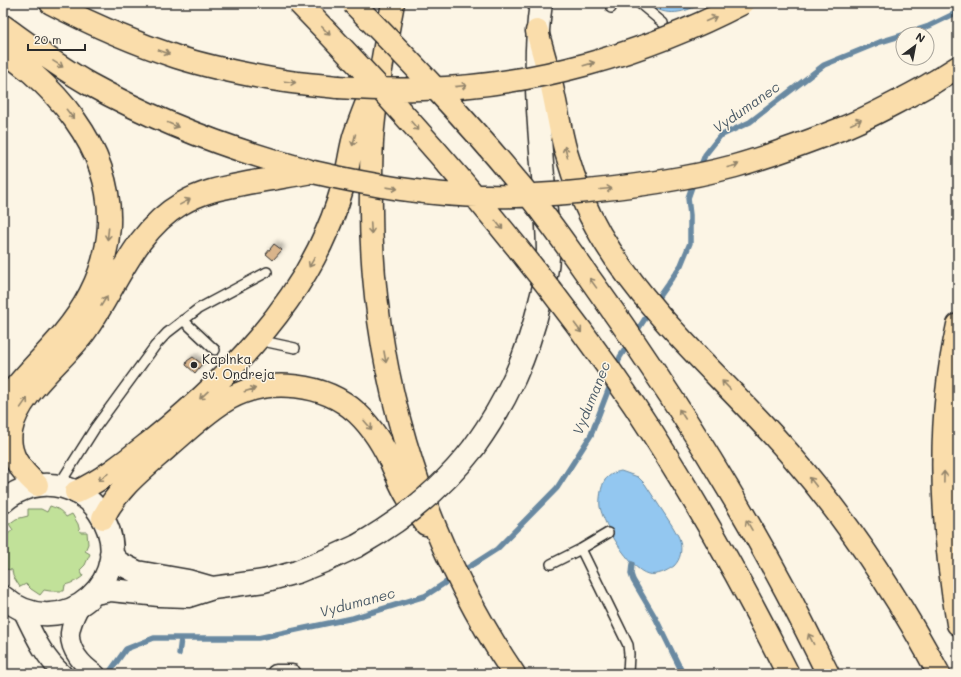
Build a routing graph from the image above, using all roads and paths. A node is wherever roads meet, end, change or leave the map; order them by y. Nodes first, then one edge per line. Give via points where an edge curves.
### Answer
1 (51, 3) edge
2 (299, 3) edge
3 (353, 3) edge
4 (393, 3) edge
5 (541, 3) edge
6 (640, 3) edge
7 (743, 3) edge
8 (662, 23) dead end
9 (3, 26) edge
10 (537, 31) junction
11 (3, 47) edge
12 (382, 64) junction
13 (958, 67) edge
14 (313, 172) junction
15 (267, 272) dead end
16 (182, 320) junction
17 (958, 325) edge
18 (257, 339) junction
19 (296, 348) dead end
20 (215, 350) dead end
21 (3, 403) edge
22 (37, 485) junction
23 (68, 489) junction
24 (3, 502) edge
25 (103, 518) junction
26 (608, 533) dead end
27 (580, 549) junction
28 (445, 551) junction
29 (111, 554) junction
30 (551, 564) dead end
31 (212, 588) junction
32 (3, 597) edge
33 (87, 599) junction
34 (22, 610) junction
35 (958, 624) edge
36 (91, 671) edge
37 (63, 674) edge
38 (276, 674) edge
39 (292, 674) edge
40 (514, 674) edge
41 (628, 674) edge
42 (788, 674) edge
43 (828, 674) edge
44 (939, 674) edge

1 -> 7 highway, bridge via 118,35 177,57 285,81 385,90 424,90 504,82 572,69 672,37
2 -> 42 highway, bridge via 405,115 469,189 527,259 583,334 634,405 699,510 757,612
43 -> 3 highway, bridge via 786,589 740,509 690,426 623,324 518,181 464,119
4 - 12 highway
5 - 10 main road
6 - 8 lane
9 -> 14 highway via 88,83 135,108 238,150
10 - 31 main road, bridge via 537,91 548,255 543,289 528,348 500,408 474,447 448,478 383,532 329,560 297,572
44 -> 10 highway via 892,592 837,513 790,454 675,333 634,285 599,234 585,206 565,151 552,86
11 -> 21 highway via 57,97 76,120 101,166 109,204 106,253 87,300 63,334
12 -> 18 highway via 355,135 347,171 327,232 314,260 294,292
12 -> 28 highway via 373,130 370,218 380,331 398,417
14 -> 13 highway, bridge via 360,183 487,196 524,196 610,189 669,180 735,166 840,129 890,106
22 -> 14 highway via 24,473 11,452 11,431 15,419 31,392 84,333 137,246 150,230 164,215 197,195 214,189
15 - 16 lane
16 - 20 lane
16 - 23 lane via 167,332 95,428
35 -> 17 highway via 950,578 944,481 948,384
18 - 19 lane
18 -> 23 highway via 228,372 168,428 128,460 98,480
22 - 23 main road
22 - 24 main road via 22,489
23 - 25 main road via 87,499
25 -> 28 highway via 130,480 229,398 258,388 294,386 328,394 357,413 384,447 406,496
25 - 29 main road via 110,535
26 - 27 lane
27 - 30 lane
27 - 41 lane via 628,645
28 - 40 highway via 470,602
29 - 31 main road via 119,563 137,572
29 - 33 main road via 109,568 103,581
31 - 33 main road via 188,596 111,590
32 - 34 main road
33 - 34 main road via 66,612 36,614
33 - 36 street via 71,628 70,642 76,655
34 - 37 street via 46,655
38 - 39 street

